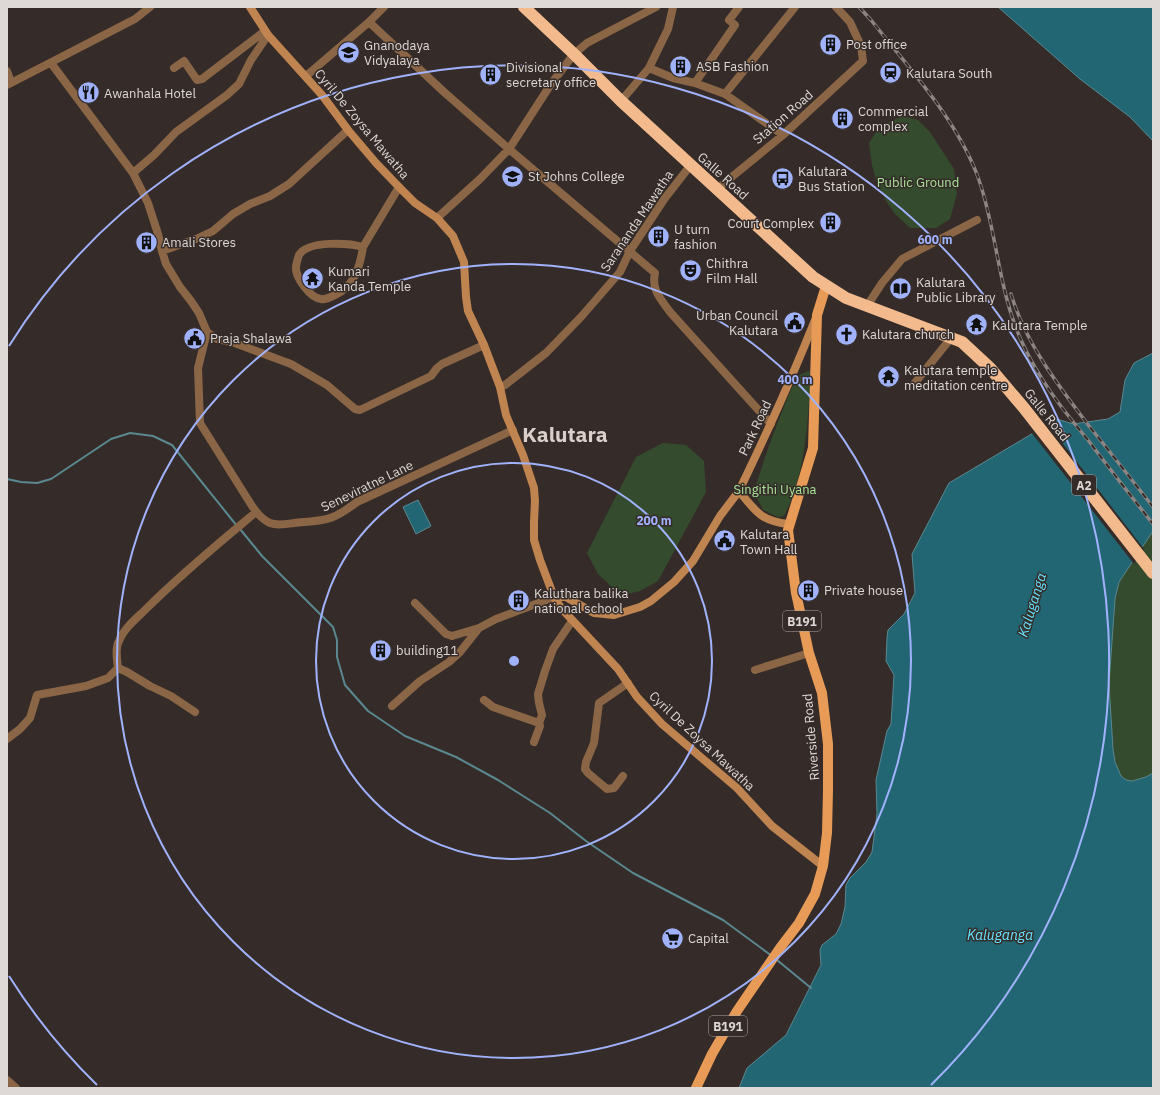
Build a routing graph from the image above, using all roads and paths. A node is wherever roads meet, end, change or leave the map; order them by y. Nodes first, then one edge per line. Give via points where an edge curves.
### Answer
1 (150, 7) edge
2 (250, 7) edge
3 (384, 7) edge
4 (524, 7) edge
5 (656, 7) edge
6 (673, 7) edge
7 (739, 7) edge
8 (795, 7) edge
9 (836, 7) edge
10 (369, 22) junction
11 (267, 33) junction
12 (574, 54) junction
13 (51, 63) junction
14 (174, 68) dead end
15 (649, 68) junction
16 (7, 71) edge
17 (306, 76) junction
18 (9, 84) edge
19 (695, 84) junction
20 (726, 94) junction
21 (621, 102) junction
22 (348, 130) junction
23 (783, 135) junction
24 (509, 149) junction
25 (690, 166) junction
26 (134, 173) junction
27 (398, 187) junction
28 (717, 189) junction
29 (436, 218) junction
30 (977, 220) dead end
31 (363, 247) junction
32 (162, 251) junction
33 (630, 252) junction
34 (826, 286) junction
35 (867, 306) junction
36 (817, 315) junction
37 (207, 332) junction
38 (951, 338) junction
39 (484, 345) junction
40 (914, 384) dead end
41 (500, 387) junction
42 (771, 424) junction
43 (513, 430) junction
44 (739, 491) junction
45 (256, 512) junction
46 (790, 524) junction
47 (1153, 573) edge
48 (554, 597) junction
49 (415, 603) dead end
50 (572, 621) junction
51 (479, 628) junction
52 (809, 653) junction
53 (118, 668) junction
54 (755, 670) dead end
55 (628, 683) junction
56 (484, 700) dead end
57 (392, 706) dead end
58 (195, 712) dead end
59 (539, 723) junction
60 (7, 740) edge
61 (534, 742) dead end
62 (623, 776) dead end
63 (823, 866) junction
64 (7, 1080) edge
65 (16, 1088) edge
66 (696, 1088) edge

1 - 13 street via 135,20
2 - 11 street, Cyril De Zoysa Mawatha
3 - 10 street
4 - 12 highway, Galle Road / A2
5 - 12 street via 587,43
6 - 15 street via 668,29
7 - 19 street via 729,20 735,25
8 - 20 street
9 - 23 street, Station Road via 850,22 861,46 863,60
10 - 17 street
10 - 24 street
11 - 14 street via 202,79 197,80 184,61
11 - 17 street, Cyril De Zoysa Mawatha
11 - 26 street via 239,84 176,132
12 - 21 highway, Galle Road / A2
12 - 24 street via 551,84
13 - 18 street
13 - 26 street
15 - 19 street
15 - 21 street
16 - 18 street
17 - 22 street, Cyril De Zoysa Mawatha
19 - 20 street
20 - 23 street
21 - 25 highway, Galle Road / A2
22 - 27 street, Cyril De Zoysa Mawatha
22 - 32 street via 289,184 233,214 213,231
23 - 28 street, Station Road
24 - 29 street
24 - 33 street
25 - 28 highway, Galle Road / A2
25 - 33 street, Sarananda Mawatha via 665,198
26 - 32 street via 148,203
27 - 29 street, Cyril De Zoysa Mawatha
27 - 31 street
28 - 34 highway, Galle Road / A2
29 - 39 street, Cyril De Zoysa Mawatha via 453,236 464,262 468,310
30 - 35 street via 902,259
31 - 31 street via 352,244 324,244 305,249 300,254 296,267 304,288 320,299 344,291 358,269
32 - 37 street via 166,264 199,313
33 - 41 street, Sarananda Mawatha via 620,272 576,322 546,353
33 - 42 street via 655,273 653,282 656,292 670,312
34 - 35 highway, Galle Road / A2 via 846,298
34 - 36 main road, Riverside Road / B191
35 - 38 highway, Galle Road / A2
36 - 42 street, Park Road
36 - 46 main road, Riverside Road / B191 via 813,448
37 - 39 street via 217,339 292,364 327,385 355,409 360,410 395,395 431,376 442,364
37 - 45 street, Seneviratne Lane via 198,368 200,423
38 - 40 street
38 - 47 highway, Galle Road / A2 via 962,342 977,354 1024,408
39 - 41 street, Cyril De Zoysa Mawatha
41 - 43 street, Cyril De Zoysa Mawatha via 506,415
42 - 44 street, Park Road
43 - 45 street, Seneviratne Lane via 357,502 338,516 281,525 270,523
43 - 48 street, Cyril De Zoysa Mawatha via 534,488 534,540
44 - 46 street via 766,520
44 - 48 street, Park Road via 720,516 693,561 674,582 651,601 614,615 594,613 566,597
45 - 53 street via 164,591 129,626 118,642
46 - 52 main road, Riverside Road / B191 via 788,530 796,593
48 - 50 street, Cyril De Zoysa Mawatha
48 - 51 street
49 - 51 street via 446,634 452,636
50 - 55 street, Cyril De Zoysa Mawatha
50 - 59 street via 553,649 545,671 538,694 542,715
51 - 57 street via 449,662 420,681
52 - 54 street
52 - 63 main road, Riverside Road / B191 via 822,693 828,744 827,826
53 - 58 street
53 - 60 street via 108,678 86,686 37,695 30,718
55 - 62 street via 599,703 594,743 585,768 608,789 614,788
55 - 63 street, Cyril De Zoysa Mawatha via 637,697 662,724 737,788 772,826
56 - 59 street via 493,707
59 - 61 street
63 - 66 main road, Riverside Road / B191 via 815,894 799,923 737,1011
64 - 65 street

